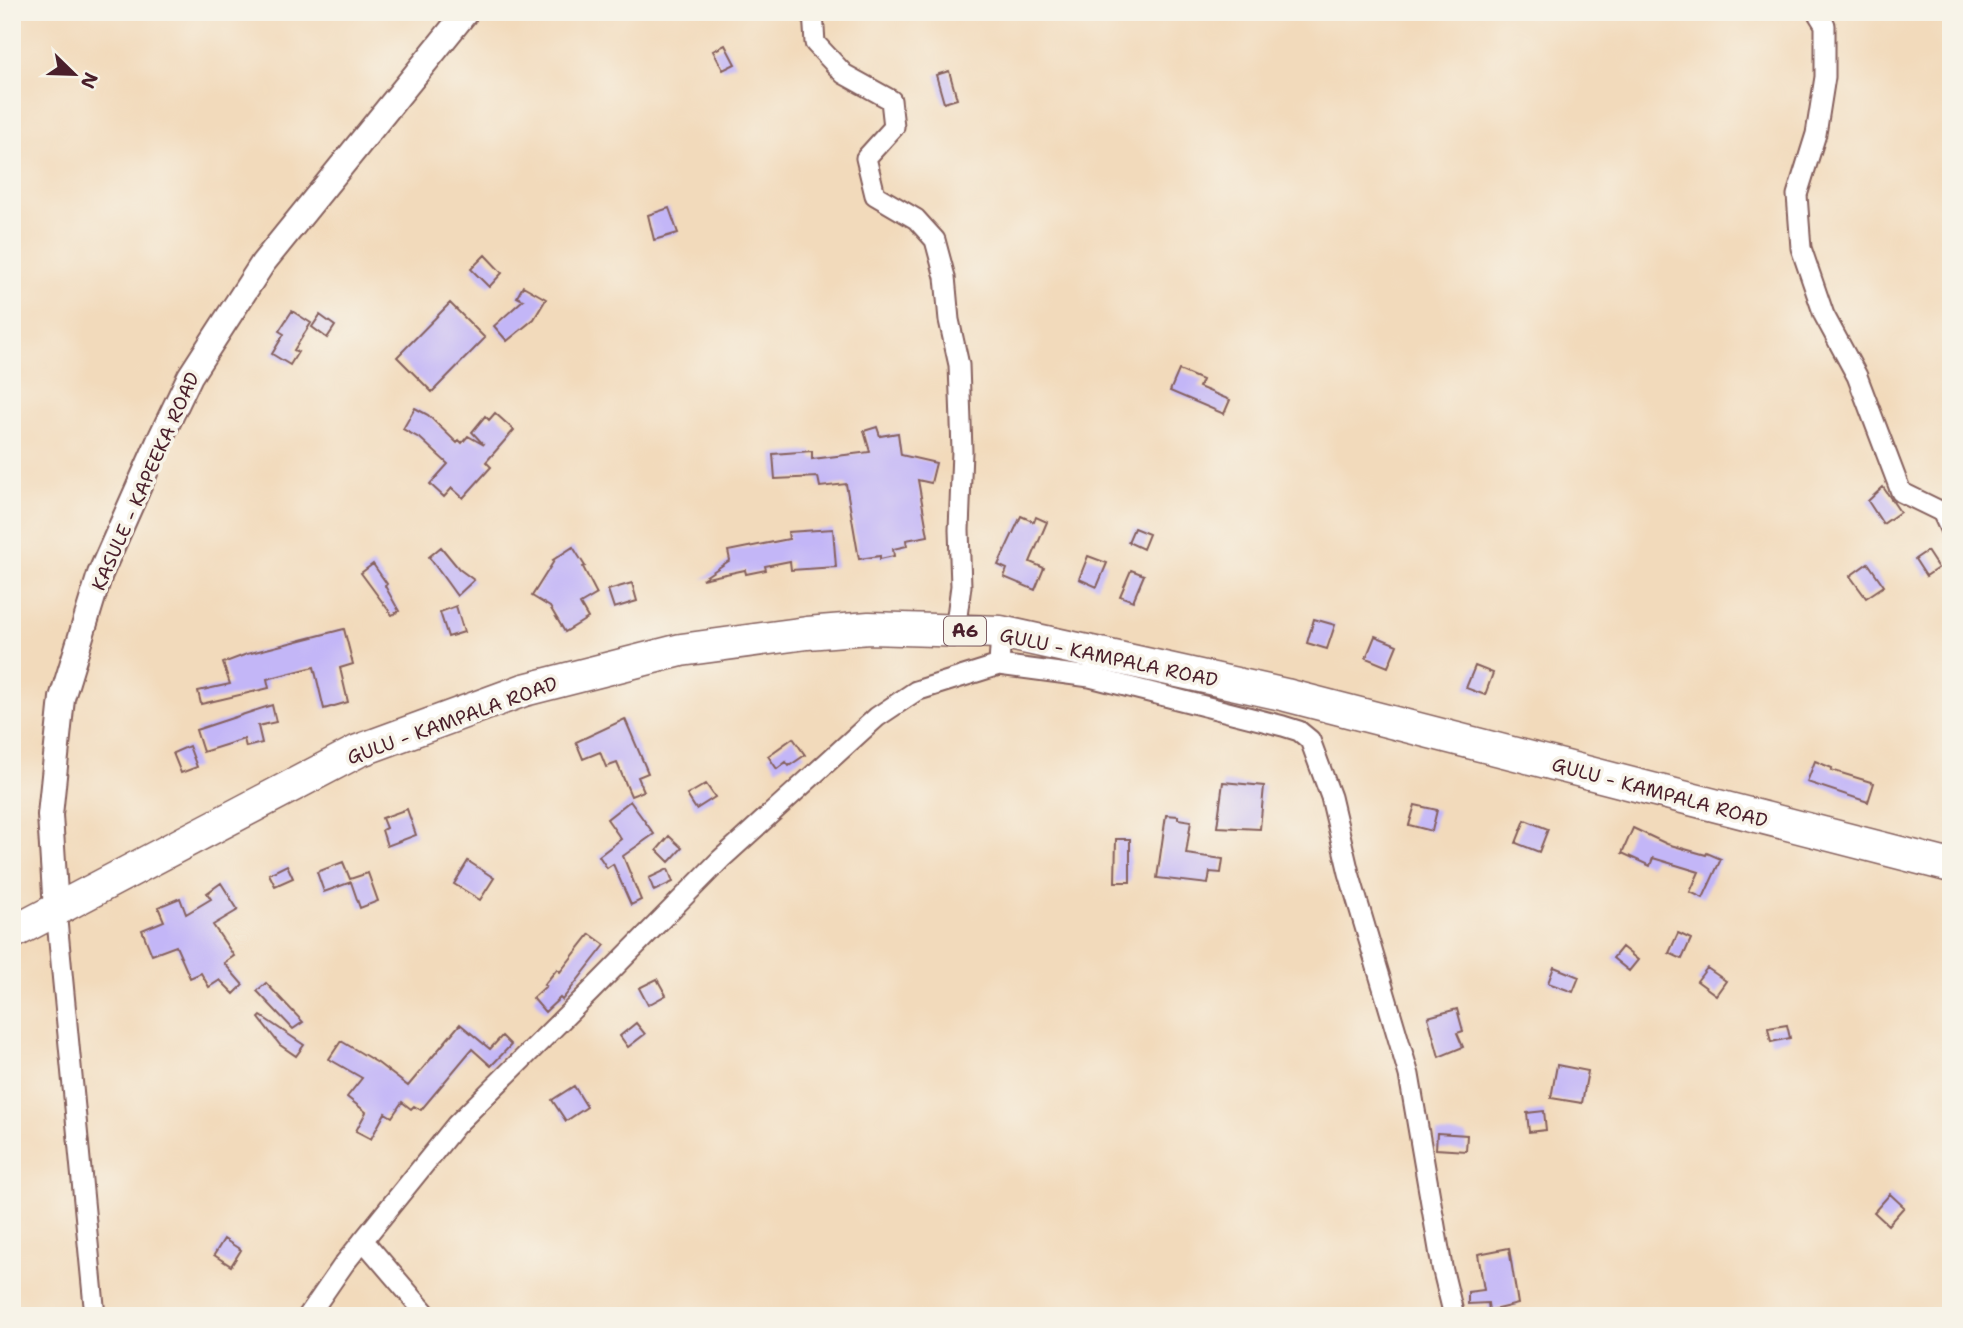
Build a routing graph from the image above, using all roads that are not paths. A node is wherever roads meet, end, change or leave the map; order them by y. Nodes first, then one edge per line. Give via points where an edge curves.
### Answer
1 (466, 12) edge
2 (813, 12) edge
3 (1817, 12) edge
4 (1951, 531) edge
5 (955, 631) junction
6 (1001, 632) junction
7 (999, 665) junction
8 (1951, 866) edge
9 (56, 910) junction
10 (12, 933) edge
11 (363, 1240) junction
12 (95, 1316) edge
13 (308, 1316) edge
14 (428, 1316) edge
15 (1454, 1316) edge

1 - 9 street, KASULE - KAPEEKA ROAD via 263,263 190,376 154,452 100,574 62,698 50,815
2 - 5 street via 816,43 844,74 891,100 894,127 866,159 875,195 916,219 935,240 945,277 959,365 962,451 961,586
3 - 4 street via 1825,25 1825,77 1816,134 1797,195 1801,248 1824,315 1857,376 1900,492 1942,512
5 - 6 main road, GULU - KAMPALA ROAD / A6
5 - 9 main road, GULU - KAMPALA ROAD / A6 via 869,628 782,636 681,650 524,690 358,751
6 - 7 street
6 - 8 main road, GULU - KAMPALA ROAD / A6 via 1286,695
7 - 11 street via 916,691 887,711 750,832 456,1125
7 - 15 street via 1090,677 1283,726 1310,740 1331,797 1409,1075
9 - 10 main road, GULU - KAMPALA ROAD / A6
9 - 12 street
11 - 13 street
11 - 14 street

